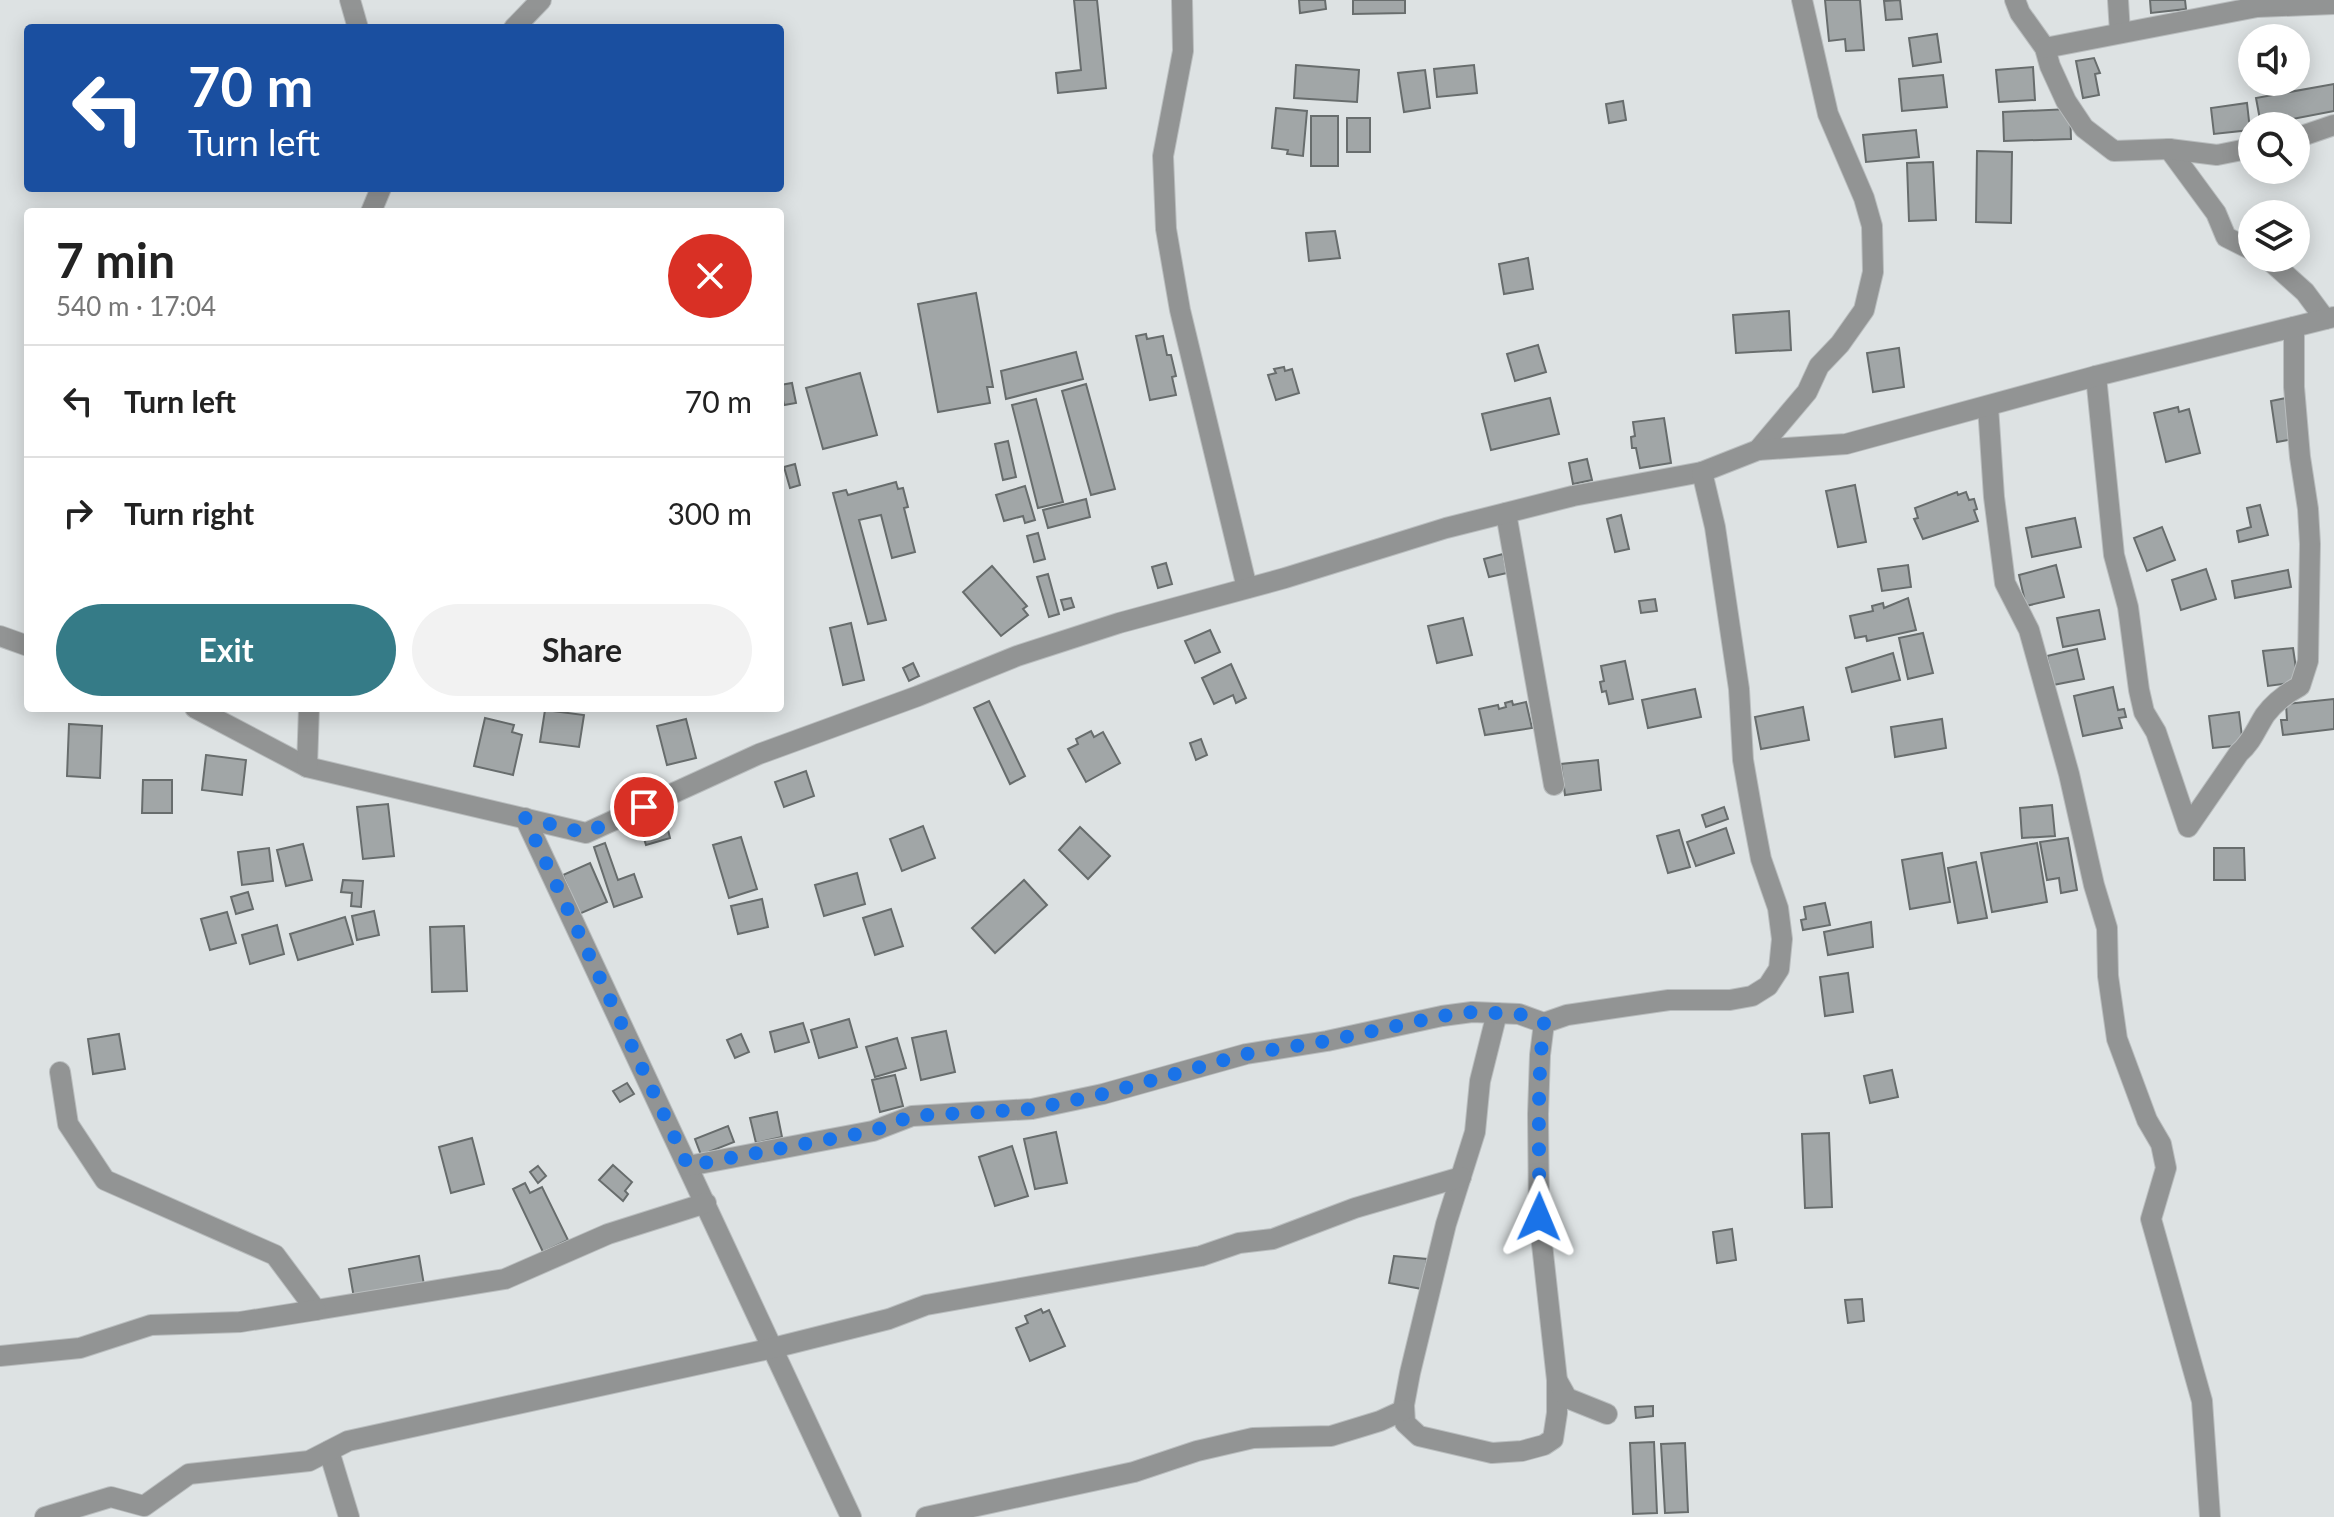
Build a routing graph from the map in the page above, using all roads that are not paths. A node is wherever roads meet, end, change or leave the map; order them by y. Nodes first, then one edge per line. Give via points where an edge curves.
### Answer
1 (350, 0) edge
2 (541, 0) edge
3 (1182, 0) edge
4 (1802, 0) edge
5 (2015, 0) edge
6 (2118, 0) edge
7 (2334, 4) edge
8 (357, 24) edge
9 (518, 24) edge
10 (2120, 33) junction
11 (2045, 48) junction
12 (2334, 125) edge
13 (2310, 133) edge
14 (2169, 149) junction
15 (2238, 151) edge
16 (2238, 243) edge
17 (2283, 272) edge
18 (2330, 318) edge
19 (2294, 327) junction
20 (2096, 376) junction
21 (1988, 406) junction
22 (1758, 450) junction
23 (1702, 472) junction
24 (1506, 513) junction
25 (1247, 588) junction
26 (0, 636) edge
27 (24, 645) edge
28 (203, 712) edge
29 (309, 712) edge
30 (307, 767) junction
31 (1554, 785) dead end
32 (525, 818) junction
33 (1497, 1013) junction
34 (1544, 1023) junction
35 (60, 1072) dead end
36 (688, 1166) junction
37 (1461, 1177) junction
38 (706, 1203) junction
39 (316, 1310) junction
40 (773, 1348) junction
41 (0, 1356) edge
42 (1557, 1380) junction
43 (1404, 1410) junction
44 (1607, 1414) dead end
45 (329, 1451) junction
46 (45, 1517) edge
47 (349, 1517) edge
48 (851, 1517) edge
49 (926, 1517) edge
50 (2210, 1517) edge

1 - 8 street
2 - 9 street
3 - 25 street via 1183,51 1163,156 1166,229 1180,310
4 - 22 street via 1828,114 1872,226 1873,272 1864,310 1819,366 1807,392
5 - 11 street
6 - 10 street
7 - 10 street via 2257,7
10 - 11 street
11 - 14 street via 2066,101 2084,128 2114,151
12 - 13 street
14 - 15 street via 2217,155
14 - 16 street via 2216,213 2226,237
17 - 18 street
18 - 19 street
19 - 20 street
19 - 20 street via 2294,387 2310,544 2308,661 2300,686 2266,715 2188,827 2139,690 2128,607 2114,555
20 - 21 street
21 - 22 street via 1846,444
21 - 50 street via 2005,583 2029,630 2107,928 2117,1039 2166,1168 2151,1219 2202,1401
22 - 23 street
23 - 24 street
23 - 34 street via 1739,689 1743,760 1761,859 1778,908 1779,969 1768,986 1752,996 1669,1000
24 - 25 street
24 - 31 street
25 - 32 street via 1017,656 759,754 586,833
26 - 27 street
28 - 30 street
29 - 30 street
30 - 32 street
32 - 36 street
33 - 34 street
33 - 36 street via 1442,1016 1246,1054 1032,1109 912,1116 873,1131
33 - 37 street via 1480,1081 1475,1132
34 - 42 street via 1539,1217
35 - 39 street via 68,1124 105,1180 275,1255
36 - 38 street
37 - 40 street via 1273,1239 926,1305
37 - 43 street via 1436,1262
38 - 39 street via 608,1234 505,1279
38 - 40 street
39 - 41 street via 240,1322 151,1325 80,1348
40 - 45 street via 348,1441
40 - 48 street
42 - 43 street via 1553,1439 1522,1451 1492,1453 1419,1436 1405,1423
42 - 44 street via 1567,1398
43 - 49 street via 1331,1436 1253,1438 1134,1472
45 - 46 street via 309,1461 189,1474 144,1506 111,1497
45 - 47 street

